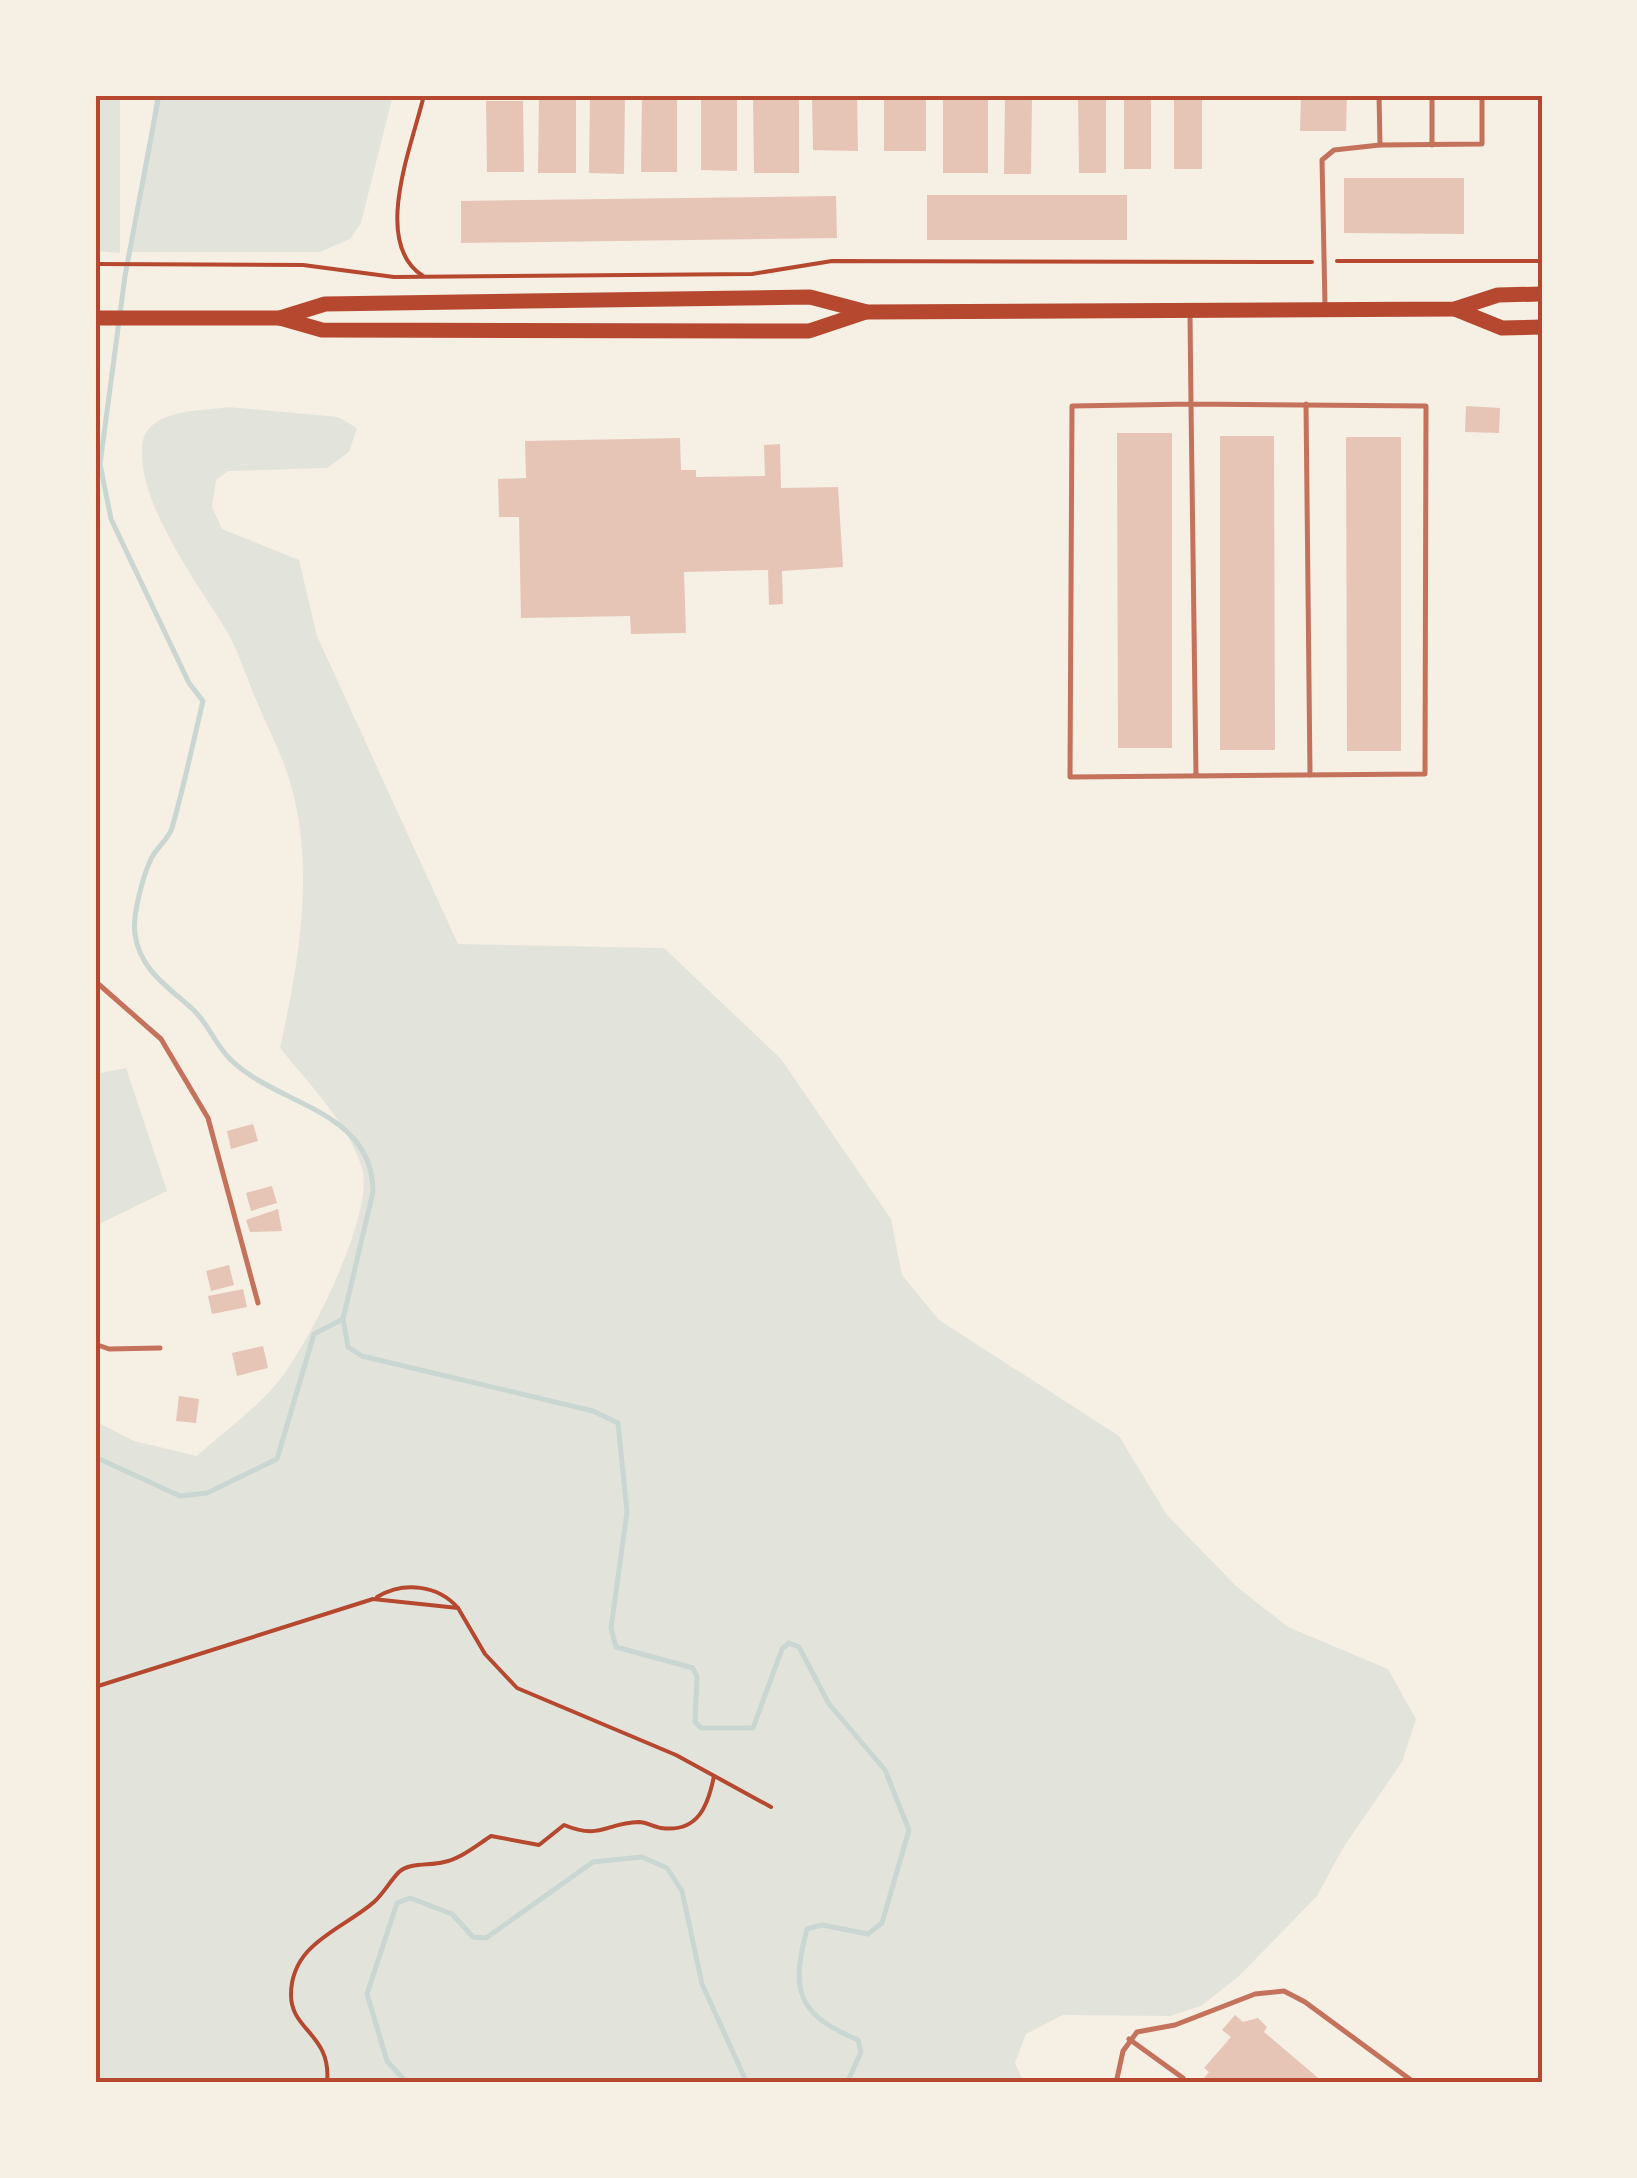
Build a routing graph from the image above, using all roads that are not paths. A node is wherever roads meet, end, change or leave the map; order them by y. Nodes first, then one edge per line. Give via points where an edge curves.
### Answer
1 (1379, 95) edge
2 (1432, 95) edge
3 (1482, 95) edge
4 (1432, 144) junction
5 (1380, 145) junction
6 (1542, 294) edge
7 (1325, 310) junction
8 (1455, 310) junction
9 (1190, 311) junction
10 (867, 312) junction
11 (95, 318) edge
12 (280, 318) junction
13 (1542, 328) edge
14 (1191, 404) junction
15 (1306, 404) junction
16 (1310, 775) junction
17 (1196, 776) junction
18 (95, 981) edge
19 (258, 1303) dead end
20 (95, 1344) edge
21 (160, 1348) dead end
22 (1128, 2039) junction
23 (1183, 2078) dead end
24 (1116, 2083) edge
25 (1416, 2083) edge

1 - 5 lane
2 - 4 lane
3 - 4 lane via 1482,144
4 - 5 lane
5 - 7 lane via 1334,150 1322,160
6 - 8 main road via 1498,295
7 - 8 main road
7 - 9 main road
8 - 13 main road via 1502,328
9 - 10 main road
9 - 14 lane
10 - 12 main road via 810,297 719,297 325,304
10 - 12 main road via 809,331 322,330
11 - 12 main road
14 - 15 lane
14 - 17 lane
14 - 17 lane via 1072,406 1070,777
15 - 16 lane
15 - 16 lane via 1426,406 1425,774
16 - 17 lane
18 - 19 lane via 161,1039 208,1118
20 - 21 lane via 109,1350
22 - 23 lane
22 - 24 lane
22 - 25 lane via 1255,1994 1284,1991

